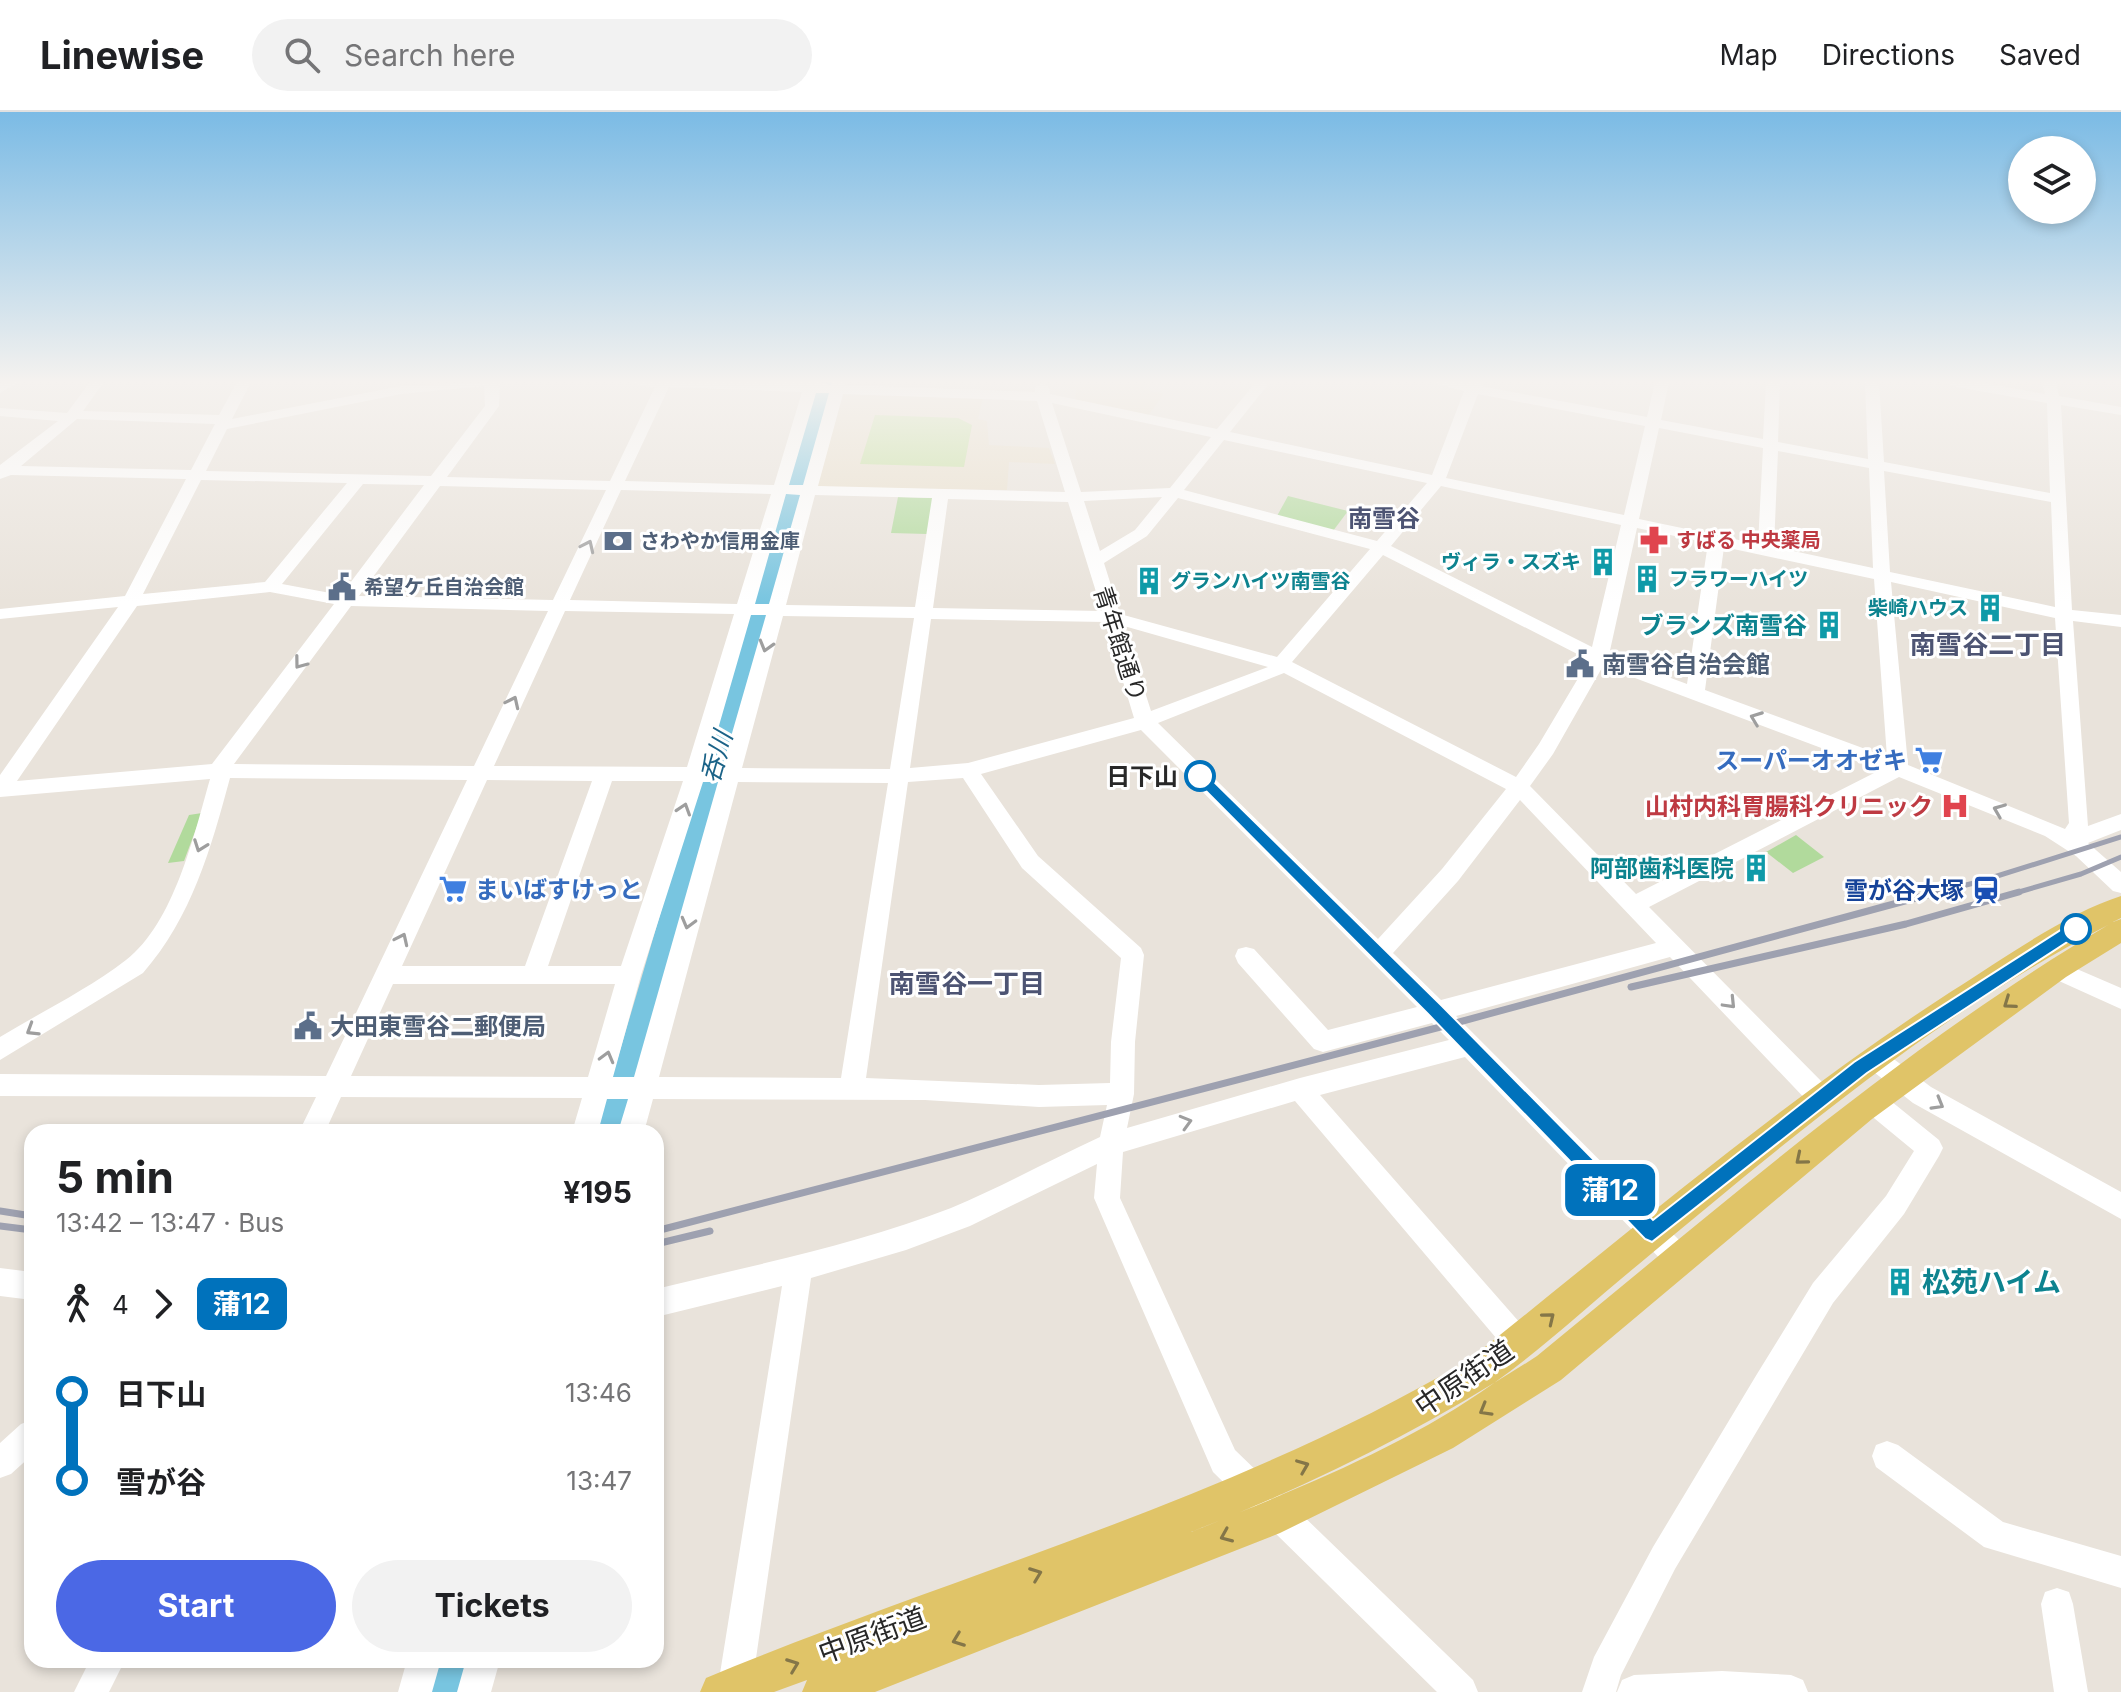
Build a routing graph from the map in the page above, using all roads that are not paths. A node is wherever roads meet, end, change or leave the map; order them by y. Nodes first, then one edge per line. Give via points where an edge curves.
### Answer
1 (22, 456) edge
2 (206, 456) edge
3 (456, 456) edge
4 (630, 456) edge
5 (792, 456) edge
6 (816, 456) edge
7 (1062, 456) edge
8 (1204, 456) edge
9 (1318, 456) edge
10 (1447, 456) edge
11 (1646, 456) edge
12 (1770, 456) edge
13 (1824, 456) edge
14 (1875, 456) edge
15 (2056, 456) edge
16 (1875, 466) junction
17 (2, 472) edge
18 (196, 475) junction
19 (358, 480) junction
20 (438, 481) junction
21 (1437, 481) junction
22 (616, 485) junction
23 (783, 489) junction
24 (806, 490) junction
25 (1174, 492) junction
26 (941, 493) junction
27 (1074, 497) junction
28 (2058, 499) junction
29 (1631, 521) junction
30 (1717, 540) junction
31 (1380, 547) junction
32 (1766, 550) junction
33 (1094, 562) junction
34 (1882, 575) junction
35 (270, 587) junction
36 (132, 599) junction
37 (347, 601) junction
38 (557, 605) junction
39 (746, 610) junction
40 (772, 611) junction
41 (923, 613) junction
42 (0, 614) edge
43 (2064, 614) junction
44 (1112, 617) junction
45 (2121, 622) edge
46 (1599, 658) junction
47 (1281, 665) junction
48 (1692, 694) junction
49 (1145, 721) junction
50 (1898, 769) junction
51 (968, 770) junction
52 (220, 771) junction
53 (480, 773) junction
54 (604, 774) junction
55 (697, 776) junction
56 (725, 776) junction
57 (901, 776) junction
58 (1519, 787) junction
59 (0, 790) edge
60 (2121, 822) edge
61 (2070, 841) junction
62 (2121, 885) edge
63 (1636, 904) junction
64 (2121, 906) edge
65 (2121, 930) edge
66 (1675, 947) junction
67 (1378, 954) junction
68 (1246, 956) dead end
69 (2056, 969) junction
70 (385, 975) junction
71 (533, 975) junction
72 (629, 975) junction
73 (2121, 999) edge
74 (1435, 1010) junction
75 (1467, 1046) junction
76 (0, 1050) edge
77 (1874, 1058) junction
78 (1902, 1080) junction
79 (0, 1085) edge
80 (335, 1086) junction
81 (603, 1088) junction
82 (639, 1089) junction
83 (1300, 1089) junction
84 (852, 1090) junction
85 (1122, 1094) junction
86 (1820, 1097) junction
87 (1872, 1101) junction
88 (316, 1124) edge
89 (588, 1124) edge
90 (632, 1124) edge
91 (1111, 1144) junction
92 (2121, 1206) edge
93 (1652, 1233) junction
94 (1679, 1259) junction
95 (799, 1268) junction
96 (0, 1282) edge
97 (24, 1285) edge
98 (664, 1301) edge
99 (1518, 1342) junction
100 (24, 1442) edge
101 (1887, 1456) dead end
102 (0, 1463) edge
103 (1251, 1490) junction
104 (1277, 1515) junction
105 (2098, 1566) edge
106 (2057, 1604) dead end
107 (104, 1668) edge
108 (422, 1668) edge
109 (481, 1668) edge
110 (728, 1689) edge
111 (1722, 1690) edge
112 (91, 1692) edge
113 (415, 1692) edge
114 (474, 1692) edge
115 (822, 1692) edge
116 (1461, 1692) edge
117 (1598, 1692) edge
118 (1634, 1692) edge
119 (1791, 1692) edge
120 (2071, 1692) edge

1 - 17 street
2 - 18 street
3 - 20 street
4 - 22 street
5 - 23 street
6 - 24 street
7 - 27 street, 青年館通り
8 - 25 street
9 - 21 street
10 - 21 street
11 - 29 street
12 - 32 street
13 - 16 street
14 - 16 street
15 - 28 street
16 - 28 street
16 - 34 street
17 - 18 street
18 - 19 street
18 - 36 street
19 - 20 street
19 - 35 street
20 - 22 street
20 - 37 street
21 - 29 street
21 - 31 street
22 - 23 street
38 -> 22 street
23 - 24 street
23 - 39 street
24 - 26 street
24 - 40 street
25 - 27 street
25 - 31 street
25 - 33 street via 1141,533
26 - 27 street
26 - 41 street
27 - 33 street, 青年館通り
28 - 43 street
29 - 30 street
29 - 46 street
30 - 32 street
30 - 48 street
31 - 46 street
31 - 47 street
32 - 34 street
33 - 44 street, 青年館通り
34 - 43 street
34 - 50 street
35 - 36 street
35 - 37 street
36 - 42 street
36 - 59 street
37 - 38 street
37 -> 52 street
38 - 39 street
53 -> 38 street
39 - 40 street
39 - 55 street
40 - 41 street
40 -> 56 street
41 - 44 street
41 - 57 street
43 - 45 street
43 - 61 street via 2079,823
44 - 47 street
44 - 49 street, 青年館通り
46 - 48 street
46 - 58 street
47 - 49 street
47 - 58 street
50 -> 48 street
49 - 51 street
49 - 67 street, 青年館通り
61 -> 50 street
50 - 63 street
51 - 57 street
51 - 85 street via 1030,862 1133,955
52 - 53 street
52 - 59 street
52 -> 76 street via 201,845 154,948 135,966
53 - 54 street
70 -> 53 street
54 - 55 street
54 - 71 street
55 - 56 street
72 -> 55 street
56 - 57 street
56 -> 82 street
57 - 84 street
58 - 63 street
58 - 67 street via 1450,875
60 - 61 street
61 - 62 street
63 - 66 street
64 - 77 main road, 中原街道
65 - 69 main road, 中原街道
66 - 74 street
66 -> 86 street
67 - 74 street, 青年館通り
68 - 74 street via 1323,1042
69 - 73 street
69 -> 78 main road, 中原街道
70 - 71 street
70 - 80 street
71 - 72 street
81 -> 72 street
74 - 75 street, 青年館通り
75 - 83 street
75 - 93 street, 青年館通り
77 - 78 street
77 - 86 main road, 中原街道
78 - 87 main road, 中原街道
78 -> 92 street
79 - 80 street
80 - 81 street
80 - 88 street
81 - 82 street
81 - 89 street
82 - 84 street
82 - 90 street
91 -> 83 street
83 - 99 street
84 - 85 street
85 - 91 street
86 - 93 main road, 中原街道
87 -> 94 main road, 中原街道
87 - 117 street via 1930,1148 1895,1205 1823,1293 1767,1384 1664,1558
91 - 95 street via 960,1217
91 - 103 street via 1107,1198 1224,1461
93 - 94 street, 青年館通り
99 -> 93 main road, 中原街道
94 -> 104 main road, 中原街道 via 1509,1396
95 - 98 street
95 - 110 street
96 - 97 street
103 -> 99 main road, 中原街道 via 1389,1426 1482,1371
100 - 102 street
101 - 105 street via 1995,1536
103 - 104 street
110 -> 103 main road, 中原街道
104 -> 115 main road, 中原街道
104 - 116 street
106 - 120 street
107 - 112 street
108 - 113 street
109 - 114 street
111 - 118 street
111 - 119 street

